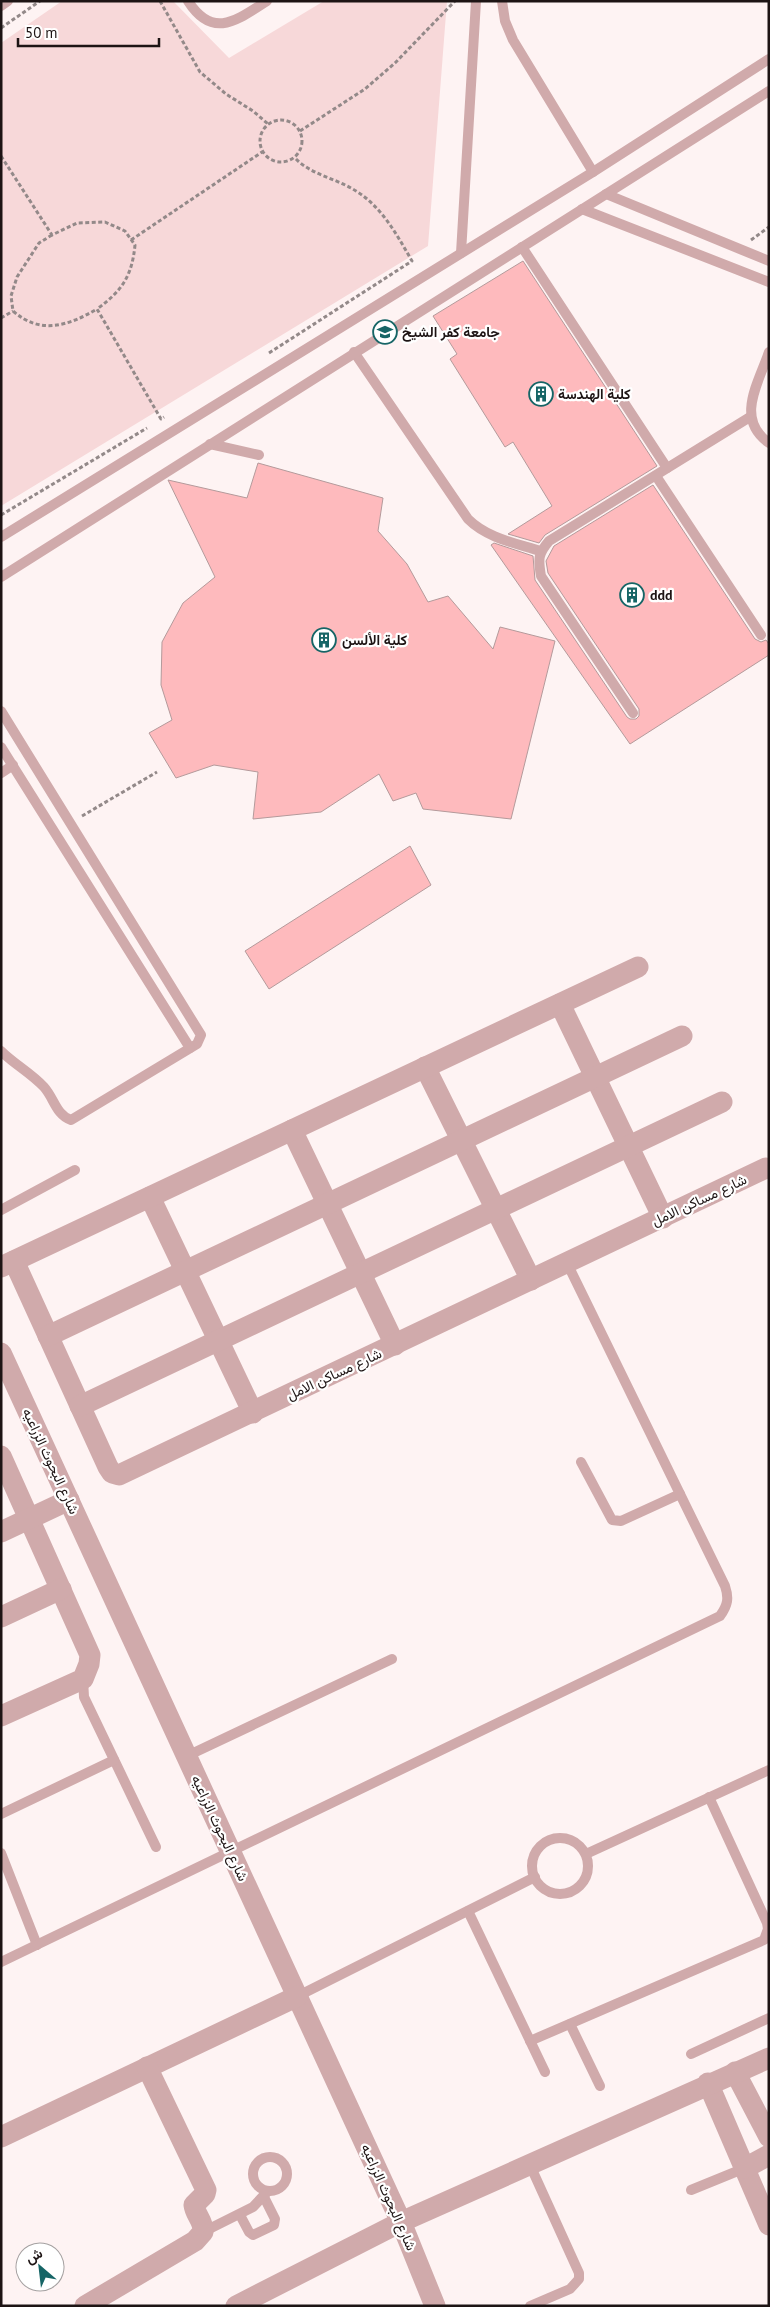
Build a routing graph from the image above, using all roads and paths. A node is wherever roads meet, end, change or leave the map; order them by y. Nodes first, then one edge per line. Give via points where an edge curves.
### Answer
1 (8, 1) edge
2 (40, 1) edge
3 (160, 1) edge
4 (188, 1) edge
5 (267, 1) edge
6 (455, 1) edge
7 (476, 1) edge
8 (502, 1) edge
9 (1, 6) edge
10 (1, 28) edge
11 (769, 59) edge
12 (769, 91) edge
13 (268, 124) junction
14 (300, 130) junction
15 (262, 152) junction
16 (1, 156) edge
17 (295, 158) junction
18 (593, 172) junction
19 (606, 194) junction
20 (582, 209) junction
21 (52, 235) junction
22 (131, 240) junction
23 (522, 247) junction
24 (461, 253) junction
25 (769, 260) edge
26 (769, 282) edge
27 (97, 309) junction
28 (13, 311) junction
29 (1, 318) edge
30 (354, 352) junction
31 (769, 352) edge
32 (279, 366) junction
33 (169, 414) dead end
34 (750, 418) junction
35 (161, 420) junction
36 (769, 443) edge
37 (210, 444) junction
38 (258, 456) dead end
39 (667, 468) junction
40 (656, 476) junction
41 (1, 515) edge
42 (1, 537) edge
43 (540, 551) junction
44 (1, 577) edge
45 (761, 635) dead end
46 (1, 711) edge
47 (633, 713) dead end
48 (1, 748) edge
49 (13, 765) junction
50 (157, 772) dead end
51 (1, 773) edge
52 (71, 823) junction
53 (638, 967) dead end
54 (560, 1004) junction
55 (682, 1036) dead end
56 (190, 1048) junction
57 (1, 1051) edge
58 (425, 1067) junction
59 (595, 1077) junction
60 (722, 1102) dead end
61 (292, 1130) junction
62 (461, 1140) junction
63 (629, 1146) junction
64 (766, 1168) dead end
65 (75, 1170) dead end
66 (150, 1197) junction
67 (327, 1204) junction
68 (496, 1209) junction
69 (1, 1210) edge
70 (662, 1218) junction
71 (567, 1263) junction
72 (8, 1264) edge
73 (185, 1271) junction
74 (360, 1273) junction
75 (532, 1280) junction
76 (48, 1336) junction
77 (218, 1340) junction
78 (395, 1345) junction
79 (1, 1353) edge
80 (80, 1406) junction
81 (253, 1413) junction
82 (1, 1456) edge
83 (581, 1462) dead end
84 (680, 1494) junction
85 (69, 1500) junction
86 (30, 1519) junction
87 (1, 1532) edge
88 (61, 1589) junction
89 (1, 1617) edge
90 (392, 1659) dead end
91 (83, 1679) junction
92 (1, 1716) edge
93 (187, 1756) junction
94 (114, 1760) junction
95 (768, 1773) edge
96 (709, 1797) junction
97 (1, 1814) edge
98 (156, 1847) dead end
99 (230, 1850) junction
100 (1, 1853) edge
101 (586, 1854) junction
102 (535, 1877) junction
103 (468, 1911) junction
104 (37, 1945) junction
105 (1, 1962) edge
106 (298, 1996) junction
107 (769, 2018) edge
108 (570, 2024) junction
109 (530, 2041) junction
110 (691, 2054) dead end
111 (769, 2058) edge
112 (147, 2067) junction
113 (545, 2072) dead end
114 (735, 2072) junction
115 (708, 2083) junction
116 (600, 2086) dead end
117 (1, 2137) edge
118 (769, 2137) edge
119 (769, 2155) edge
120 (530, 2166) junction
121 (745, 2168) junction
122 (691, 2190) dead end
123 (240, 2215) junction
124 (401, 2222) junction
125 (769, 2225) edge
126 (203, 2232) junction
127 (86, 2306) edge
128 (236, 2306) edge
129 (435, 2306) edge
130 (530, 2306) edge

1 - 9 lane
2 - 10 path
3 - 13 path via 200,72
4 - 5 lane via 196,13 217,24 229,23
6 - 14 path via 365,89
7 - 24 lane
8 - 18 lane via 505,21 513,40
11 - 18 lane
12 - 19 lane
13 - 14 path via 289,121
13 - 15 path via 260,137
14 - 17 path via 302,145
15 - 17 path via 281,163
15 - 22 path
16 - 21 path
17 - 32 path via 304,168 356,191 377,208 412,261 268,354
18 - 24 lane
19 - 20 lane
19 - 25 lane
20 - 23 lane
20 - 26 lane
21 - 22 path via 77,223 105,222 125,231
21 - 28 path via 40,242 17,277 10,296
22 - 27 path via 135,245 133,264 122,287
23 - 30 lane
23 - 39 lane
24 - 32 lane
27 - 28 path via 63,324 41,326 24,321
27 - 35 path
28 - 29 path
30 - 37 lane
30 - 43 lane via 468,519 492,536
31 - 34 lane via 750,407
32 - 42 lane
33 - 35 path
34 - 36 lane via 760,436
34 - 39 lane
35 - 41 path
37 - 38 lane
37 - 44 lane
39 - 40 lane
40 - 43 lane via 549,541
40 - 45 lane
43 - 47 lane via 538,563 542,576
46 - 52 lane
48 - 49 lane
49 - 51 lane
49 - 56 lane
50 - 52 path
52 - 56 lane via 198,1028 200,1040
53 - 54 street
54 - 58 street
54 - 59 street
55 - 59 street
56 - 57 lane via 72,1120 61,1114 39,1082
58 - 61 street
58 - 62 street
59 - 62 street
59 - 63 street
60 - 63 street
61 - 66 street
61 - 67 street
62 - 67 street
62 - 68 street
63 - 68 street
63 - 70 street
64 - 70 street, شارع مساكن الامل
65 - 69 lane
66 - 72 street
66 - 73 street
67 - 73 street
67 - 74 street
68 - 74 street
68 - 75 street
70 - 71 street, شارع مساكن الامل
71 - 75 street, شارع مساكن الامل
71 - 84 lane
72 - 76 street, شارع مساكن الامل
73 - 76 street
73 - 77 street
74 - 77 street
74 - 78 street
75 - 78 street, شارع مساكن الامل
76 - 80 street, شارع مساكن الامل
77 - 80 street
77 - 81 street
78 - 81 street, شارع مساكن الامل
79 - 85 street, شارع البحوث الزراعيه
80 - 81 street, شارع مساكن الامل via 108,1467 119,1475
82 - 86 street
83 - 84 lane via 612,1520 621,1520
84 - 99 lane via 728,1596 720,1616
85 - 86 street
85 - 93 street, شارع البحوث الزراعيه
86 - 87 street
86 - 88 street
88 - 89 street
88 - 91 street via 90,1655
90 - 93 lane
91 - 92 street
91 - 94 lane via 84,1697
93 - 99 street, شارع البحوث الزراعيه
94 - 97 lane
94 - 98 lane
95 - 96 lane
96 - 101 lane
96 - 108 lane via 767,1923 768,1935 759,1944
99 - 104 lane
99 - 106 street, شارع البحوث الزراعيه
100 - 104 lane
101 - 102 lane via 574,1842 558,1838 549,1840 536,1852
101 - 102 lane via 588,1871 572,1891 555,1893 547,1890
102 - 103 lane
103 - 106 lane
103 - 109 lane
104 - 105 lane
106 - 112 street
106 - 124 street, شارع البحوث الزراعيه
107 - 110 lane
108 - 109 lane
108 - 116 lane
109 - 113 lane
111 - 114 street
112 - 117 street
112 - 126 street via 206,2190 194,2205 203,2223
114 - 115 street
114 - 118 street
115 - 120 street
115 - 121 street
119 - 121 street
120 - 124 street
120 - 130 lane via 579,2273 579,2279 570,2289
121 - 122 lane
121 - 125 street
123 - 123 lane via 265,2194 275,2219 274,2225 253,2235
123 - 126 lane
124 - 128 street
124 - 129 street, شارع البحوث الزراعيه
126 - 127 street via 199,2239

